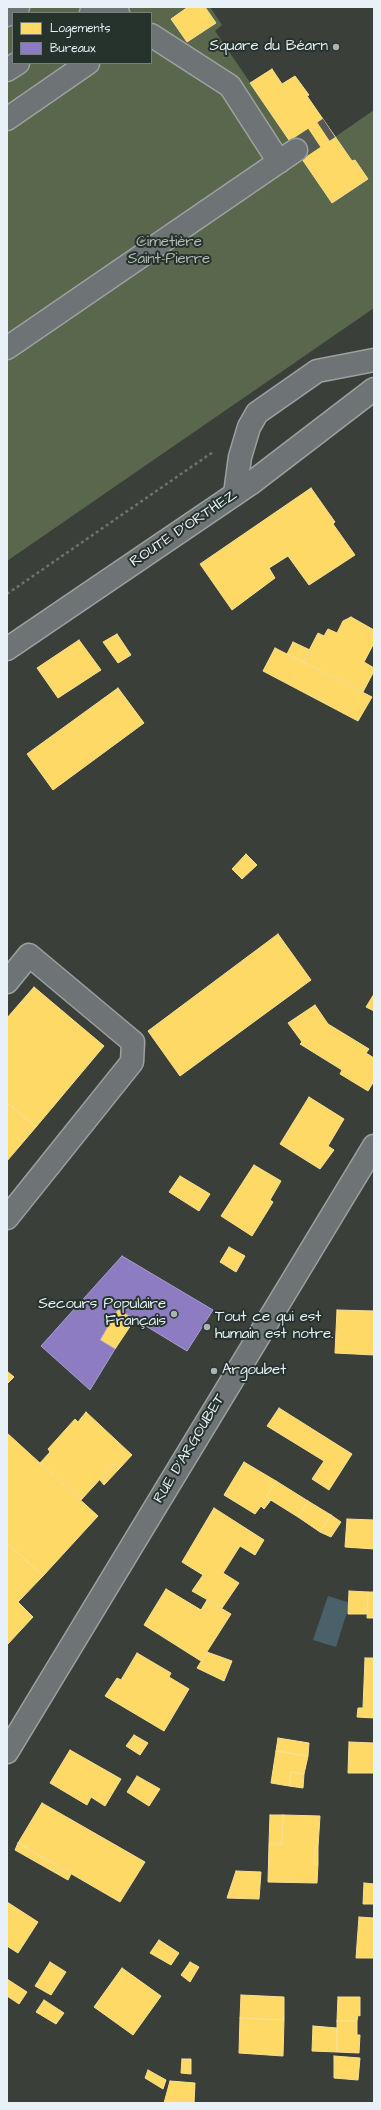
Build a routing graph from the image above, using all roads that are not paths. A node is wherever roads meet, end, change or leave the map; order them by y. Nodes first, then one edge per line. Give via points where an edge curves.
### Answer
1 (18, 7) edge
2 (7, 14) edge
3 (152, 36) edge
4 (16, 64) edge
5 (87, 64) edge
6 (7, 70) edge
7 (7, 118) edge
8 (7, 348) edge
9 (374, 360) edge
10 (374, 378) edge
11 (374, 389) edge
12 (357, 401) junction
13 (235, 494) junction
14 (7, 649) edge
15 (7, 982) edge
16 (374, 1146) edge
17 (7, 1218) edge
18 (7, 1752) edge

1 - 2 street
3 - 8 street via 230,86 288,156
4 - 6 street
5 - 7 street
9 - 13 street via 317,371 257,413 249,427 240,457
10 - 12 street, ROUTE D'ORTHEZ
11 - 12 street, ROUTE D'ORTHEZ
12 - 13 street, ROUTE D'ORTHEZ
13 - 14 street, ROUTE D'ORTHEZ
15 - 17 street via 29,955 133,1042 132,1062
16 - 18 street, RUE D'ARGOUBET

